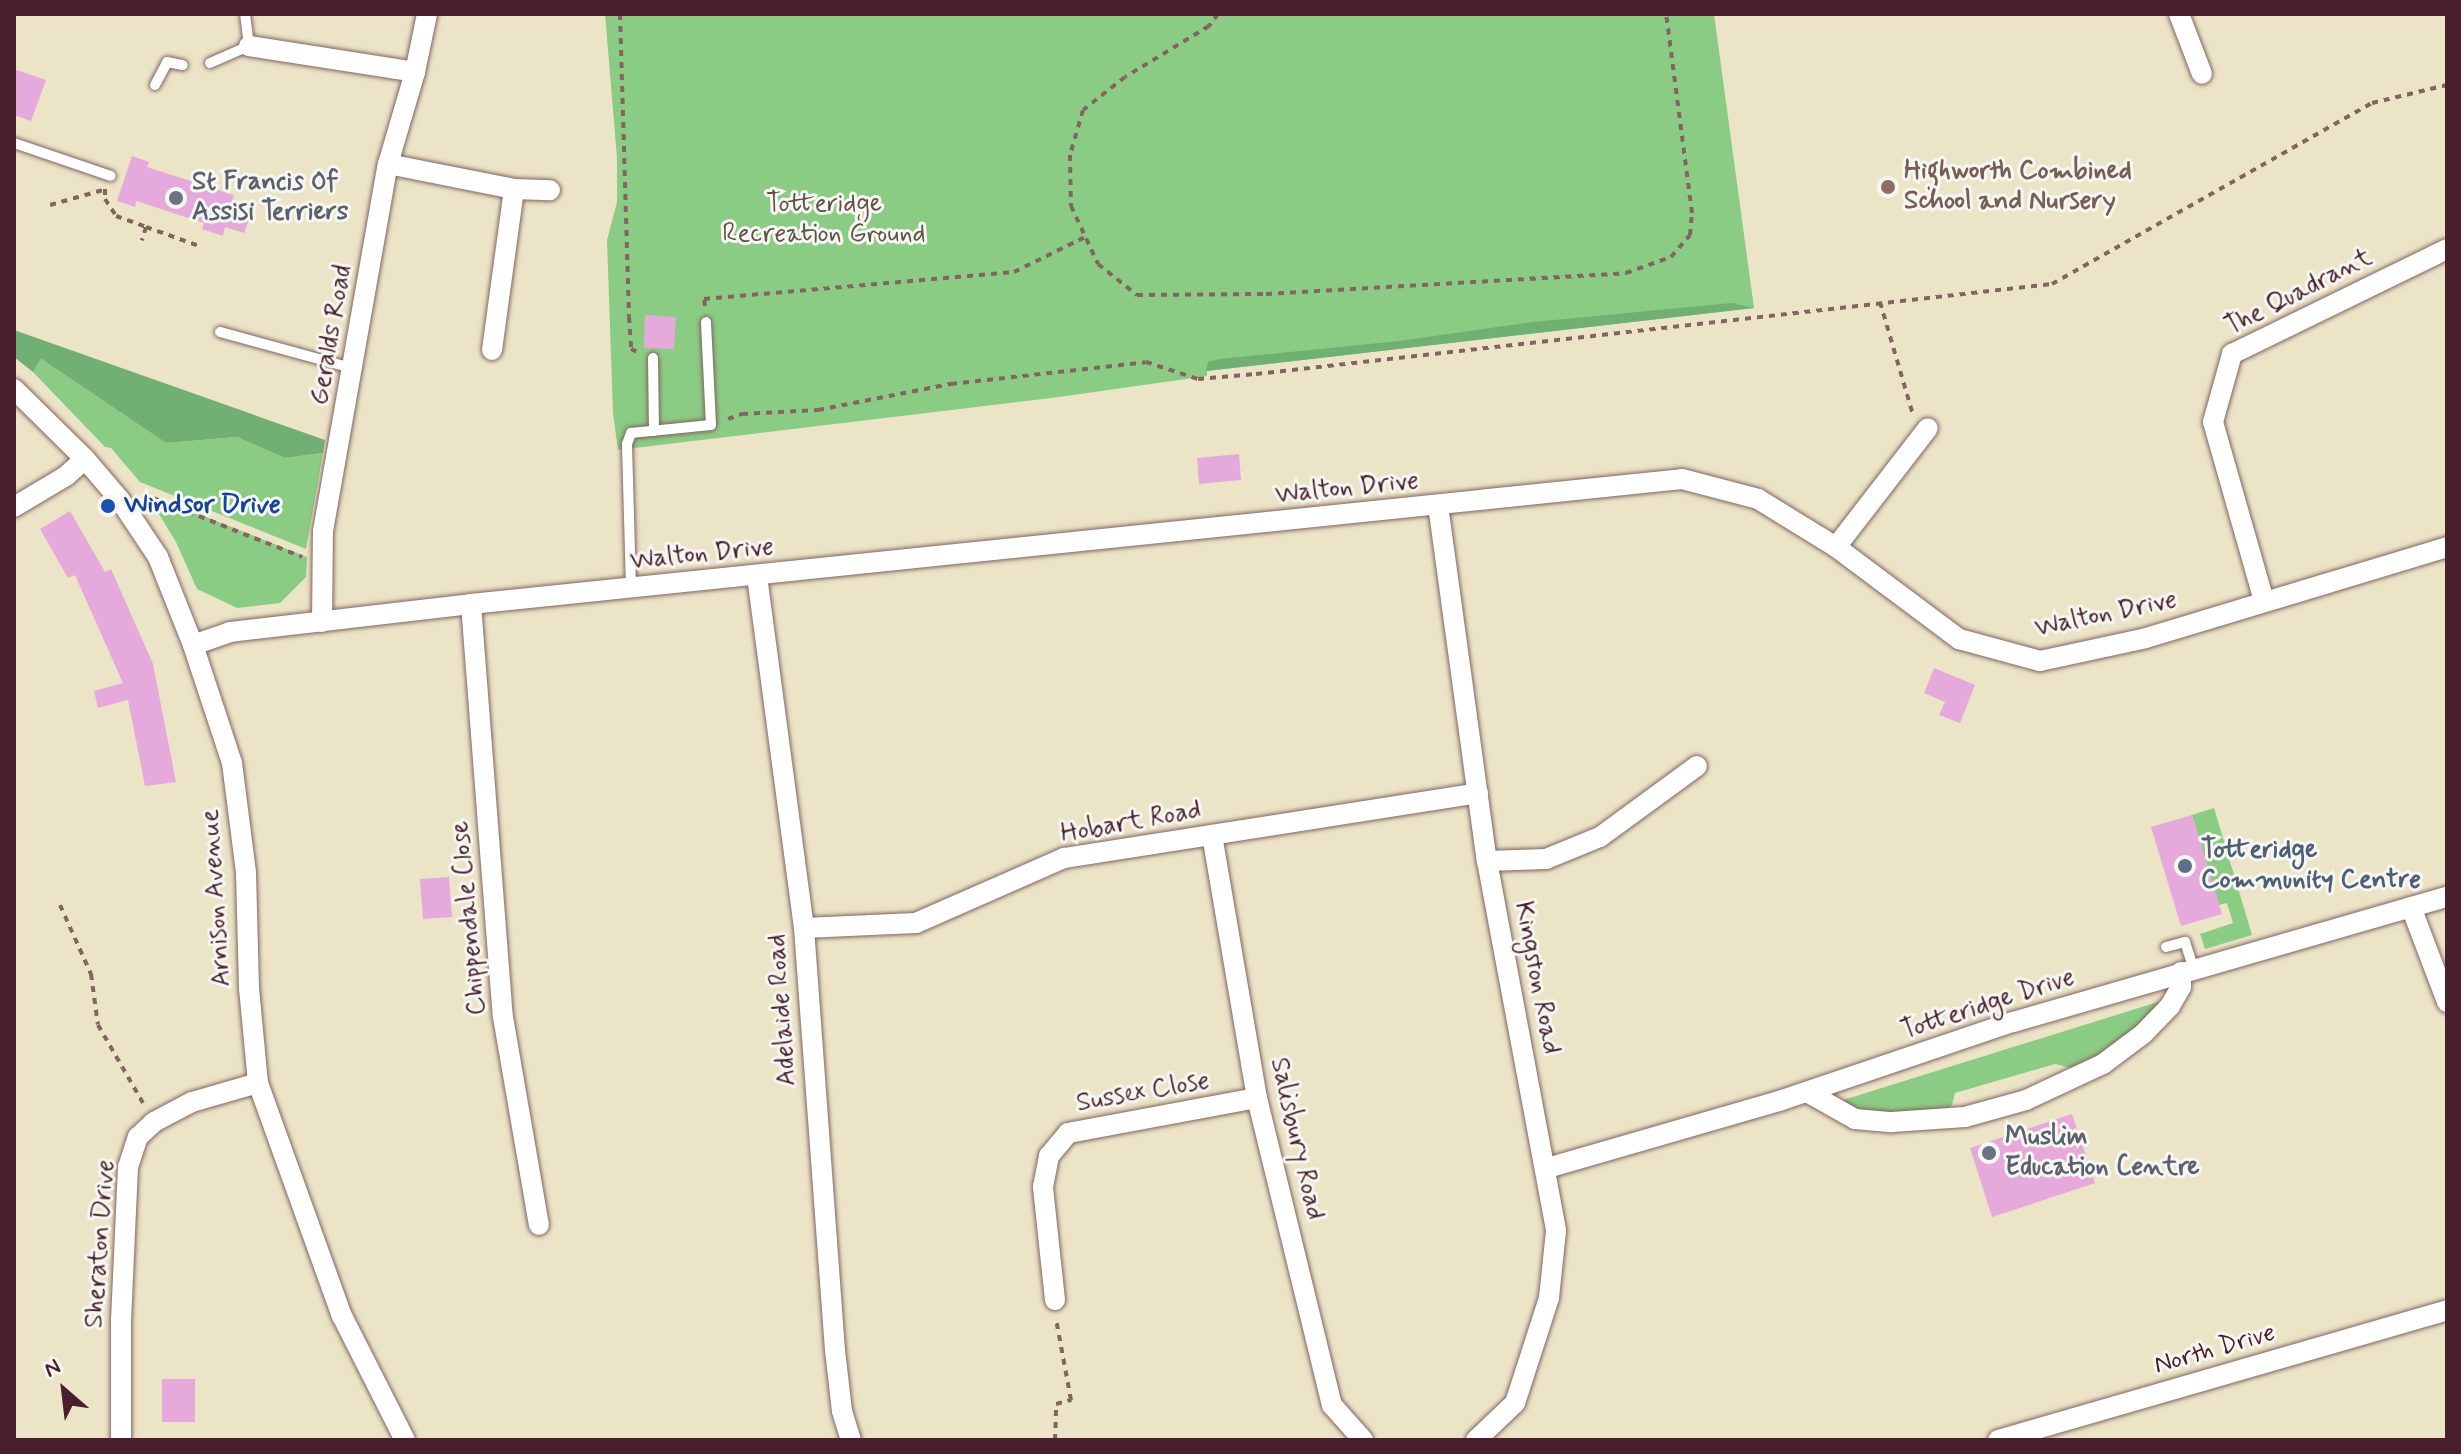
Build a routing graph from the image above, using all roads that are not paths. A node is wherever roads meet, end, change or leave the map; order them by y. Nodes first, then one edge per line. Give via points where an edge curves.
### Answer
1 (245, 14) edge
2 (427, 14) edge
3 (2179, 14) edge
4 (249, 46) junction
5 (210, 63) dead end
6 (183, 65) dead end
7 (415, 72) junction
8 (2202, 74) dead end
9 (155, 85) dead end
10 (14, 143) edge
11 (388, 164) junction
12 (108, 175) road end
13 (514, 189) junction
14 (550, 190) dead end
15 (2447, 249) edge
16 (706, 322) road end
17 (220, 332) dead end
18 (492, 350) dead end
19 (653, 358) road end
20 (352, 368) junction
21 (14, 389) edge
22 (654, 431) junction
23 (1924, 433) road end
24 (85, 459) junction
25 (1438, 505) junction
26 (14, 507) edge
27 (1836, 547) junction
28 (2447, 547) edge
29 (757, 576) junction
30 (631, 588) junction
31 (2264, 601) junction
32 (471, 604) junction
33 (322, 622) junction
34 (193, 645) junction
35 (1697, 766) dead end
36 (1478, 793) junction
37 (1212, 835) junction
38 (1487, 861) junction
39 (2447, 897) edge
40 (2411, 907) junction
41 (804, 928) junction
42 (2166, 947) dead end
43 (2187, 970) junction
44 (2447, 1002) edge
45 (258, 1083) junction
46 (1807, 1092) junction
47 (1257, 1098) junction
48 (1547, 1168) junction
49 (539, 1225) dead end
50 (1055, 1300) road end
51 (2447, 1310) edge
52 (121, 1440) edge
53 (405, 1440) edge
54 (851, 1440) edge
55 (1363, 1440) edge
56 (1476, 1440) edge
57 (1998, 1440) edge

1 - 4 lane
2 - 7 street, Geralds Road
3 - 8 street
4 - 5 lane
4 - 7 street
6 - 9 lane via 167,62
7 - 11 street, Geralds Road
10 - 12 lane
11 - 13 street
11 - 20 street, Geralds Road
13 - 14 street
13 - 18 street
15 - 31 street, The Quadrant via 2232,354 2213,422
16 - 22 lane via 711,425
17 - 20 lane
19 - 22 lane
20 - 33 street, Geralds Road via 323,531
21 - 24 street, Arnison Avenue
22 - 30 lane via 631,433 627,444
23 - 27 street
24 - 26 street
24 - 34 street, Arnison Avenue via 158,557
25 - 27 street, Walton Drive via 1682,479 1758,499
25 - 29 street, Walton Drive
25 - 36 street, Kingston Road
27 - 31 street, Walton Drive via 1959,639 2040,661 2146,638
28 - 31 street, Walton Drive
29 - 30 street, Walton Drive
29 - 41 street, Adelaide Road
30 - 32 street, Walton Drive
32 - 33 street, Walton Drive
32 - 49 street, Chippendale Close via 503,1017
33 - 34 street, Walton Drive via 230,632
34 - 45 street, Arnison Avenue via 232,763 246,873
35 - 38 street via 1600,837 1546,859
36 - 37 street, Hobart Road
36 - 38 street, Kingston Road
37 - 41 street, Hobart Road via 1064,858 916,923
37 - 47 street, Salisbury Road
38 - 48 street, Kingston Road
39 - 40 street, Totteridge Drive
40 - 43 street, Totteridge Drive
40 - 44 street
41 - 54 street, Adelaide Road via 835,1350
42 - 43 lane via 2185,942
43 - 46 street, Totteridge Drive
43 - 46 street via 2170,1006 2143,1034 2103,1064 2026,1100 1965,1117 1892,1122 1855,1119
45 - 52 street, Sheraton Drive via 192,1102 138,1137 128,1167
45 - 53 street, Arnison Avenue via 342,1316
46 - 48 street, Totteridge Drive
47 - 50 street, Sussex Close via 1068,1133 1049,1156 1043,1187
47 - 55 street, Salisbury Road via 1332,1405
48 - 56 street, Kingston Road via 1556,1231 1549,1298 1515,1403
51 - 57 street, North Drive

